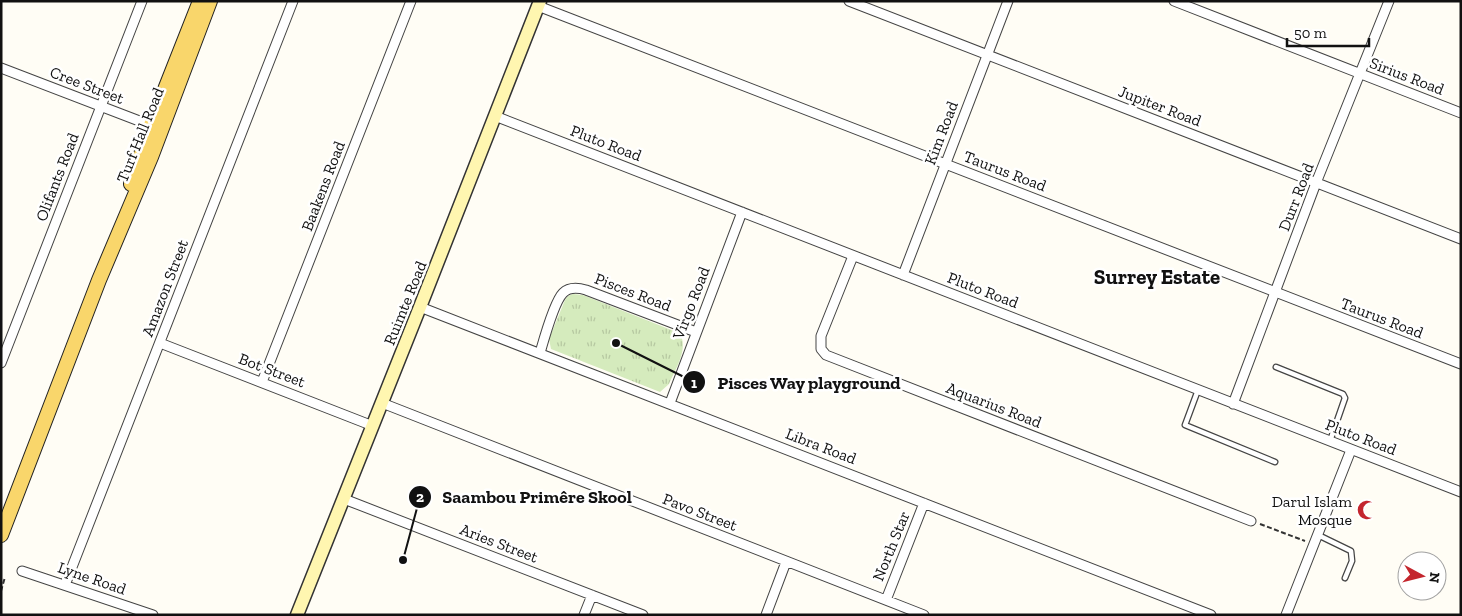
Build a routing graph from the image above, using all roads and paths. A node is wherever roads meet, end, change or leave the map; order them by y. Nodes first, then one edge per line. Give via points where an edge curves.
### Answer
1 (142, 1) edge
2 (200, 1) edge
3 (210, 1) edge
4 (293, 1) edge
5 (411, 1) edge
6 (849, 1) edge
7 (1008, 1) edge
8 (1174, 1) edge
9 (1389, 1) edge
10 (539, 4) edge
11 (988, 55) junction
12 (1, 68) edge
13 (1360, 74) junction
14 (101, 106) junction
15 (1461, 113) edge
16 (495, 116) junction
17 (156, 127) junction
18 (945, 164) junction
19 (1316, 183) junction
20 (742, 212) junction
21 (1461, 239) edge
22 (853, 256) junction
23 (903, 275) junction
24 (1276, 292) junction
25 (420, 308) junction
26 (696, 332) junction
27 (160, 343) junction
28 (540, 353) junction
29 (1, 363) edge
30 (1461, 364) edge
31 (1276, 366) dead end
32 (262, 382) junction
33 (1198, 390) junction
34 (382, 403) junction
35 (670, 403) junction
36 (1233, 404) junction
37 (373, 426) junction
38 (1330, 442) junction
39 (1351, 450) junction
40 (1275, 462) dead end
41 (1461, 492) edge
42 (344, 499) junction
43 (924, 502) junction
44 (1251, 521) joint
45 (1, 535) edge
46 (1318, 535) junction
47 (1314, 544) junction
48 (786, 562) junction
49 (22, 571) dead end
50 (5, 577) dead end
51 (1346, 578) dead end
52 (66, 585) junction
53 (1, 591) edge
54 (592, 595) junction
55 (886, 600) junction
56 (153, 615) edge
57 (297, 615) edge
58 (584, 615) edge
59 (643, 615) edge
60 (766, 615) edge
61 (924, 615) edge
62 (1211, 615) edge
63 (1286, 615) edge

1 - 14 street, Olifants Road
2 - 17 main road, Turf Hall Road
3 - 17 main road, Turf Hall Road
4 - 27 street, Amazon Street
5 - 32 street, Baakens Road
6 - 11 street, Jupiter Road
7 - 11 street, Kim Road
8 - 13 street, Sirius Road
9 - 13 street, Durr Road
10 - 16 street, Ruimte Road
10 - 18 street, Taurus Road
11 - 18 street, Kim Road
11 - 19 street, Jupiter Road
12 - 14 street, Cree Street
13 - 15 street, Sirius Road
13 - 19 street, Durr Road
14 - 17 street, Cree Street
14 - 29 street, Olifants Road
16 - 20 street, Pluto Road
16 - 25 street, Ruimte Road
17 - 45 main road, Turf Hall Road
18 - 23 street, Kim Road
18 - 24 street, Taurus Road
19 - 21 street, Jupiter Road
19 - 24 street, Durr Road
20 - 22 street, Pluto Road
20 - 26 street, Virgo Road
22 - 23 street, Pluto Road
22 - 44 street, Aquarius Road via 821,336 821,349 826,355
23 - 33 street, Pluto Road
24 - 30 street, Taurus Road
24 - 36 street, Durr Road
25 - 28 street, Libra Road
25 - 34 street, Ruimte Road
26 - 28 street, Pisces Road via 575,288 565,291 559,299
26 - 35 street, Virgo Road
27 - 32 street, Bot Street
27 - 52 street, Amazon Street
28 - 35 street, Libra Road
31 - 38 lane via 1343,394 1345,398
32 - 37 street, Bot Street
33 - 36 street, Pluto Road
33 - 40 lane via 1185,425
34 - 37 street, Ruimte Road
34 - 48 street, Pavo Street
35 - 43 street, Libra Road
36 - 38 street, Pluto Road
37 - 42 street, Ruimte Road
38 - 39 street, Pluto Road
39 - 41 street, Pluto Road
39 - 46 street
42 - 54 street, Aries Street
42 - 57 street, Ruimte Road
43 - 55 street, North Star
43 - 62 street, Libra Road
44 - 47 path
46 - 47 street
46 - 51 lane via 1350,551 1352,561
47 - 63 street
48 - 55 street, Pavo Street
48 - 60 street
49 - 52 street, Lyne Road
50 - 53 path
52 - 56 street, Lyne Road
54 - 58 street
54 - 59 street, Aries Street
55 - 61 street, Pavo Street

